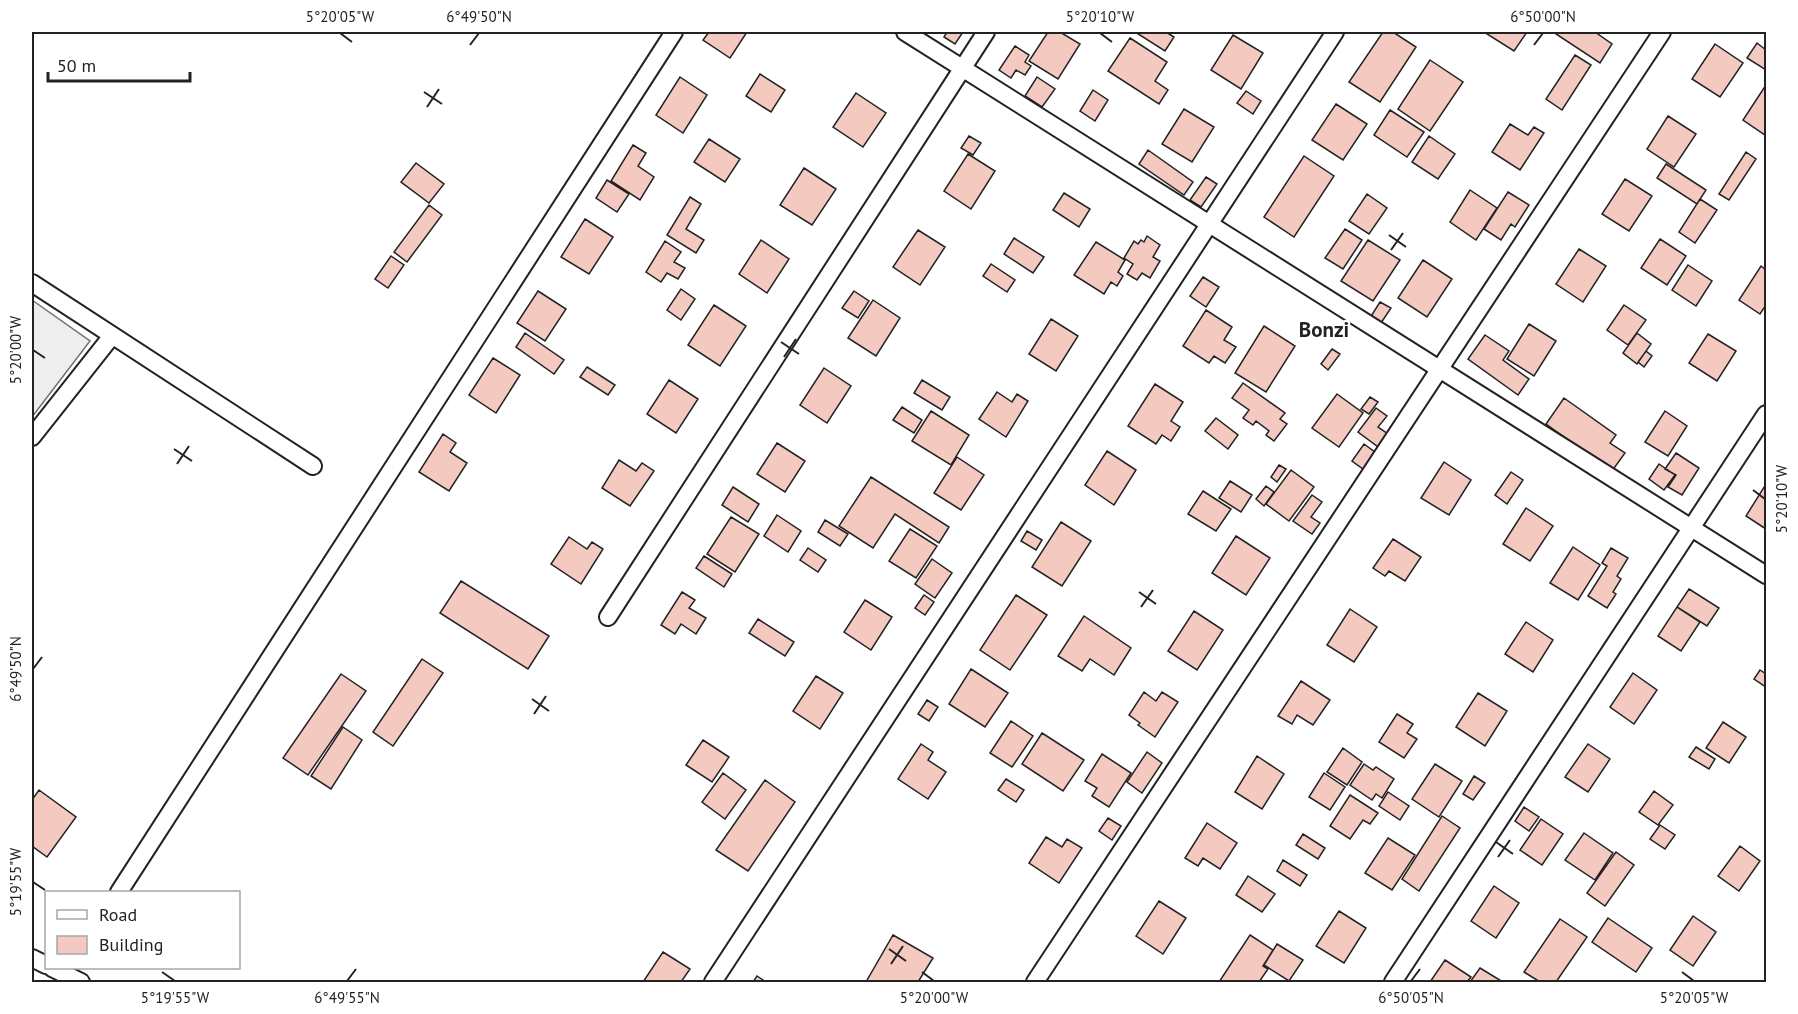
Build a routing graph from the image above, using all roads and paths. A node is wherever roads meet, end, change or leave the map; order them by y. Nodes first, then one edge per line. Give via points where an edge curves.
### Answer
1 (674, 32) edge
2 (905, 32) edge
3 (986, 32) edge
4 (1335, 32) edge
5 (1662, 32) edge
6 (963, 68) junction
7 (1210, 224) junction
8 (32, 283) edge
9 (111, 337) junction
10 (1440, 369) junction
11 (1767, 414) edge
12 (32, 438) edge
13 (313, 466) dead end
14 (1692, 528) junction
15 (1767, 575) edge
16 (608, 617) dead end
17 (120, 891) edge
18 (63, 970) edge
19 (81, 982) edge
20 (713, 982) edge
21 (1035, 982) edge
22 (1393, 982) edge

1 - 17 street
2 - 6 street
3 - 6 street
4 - 7 street
5 - 10 street
6 - 7 street
6 - 16 street
7 - 10 street
7 - 20 street
8 - 9 street
9 - 12 street
9 - 13 street
10 - 14 street
10 - 21 street
11 - 14 street
14 - 15 street
14 - 22 street
18 - 19 street

